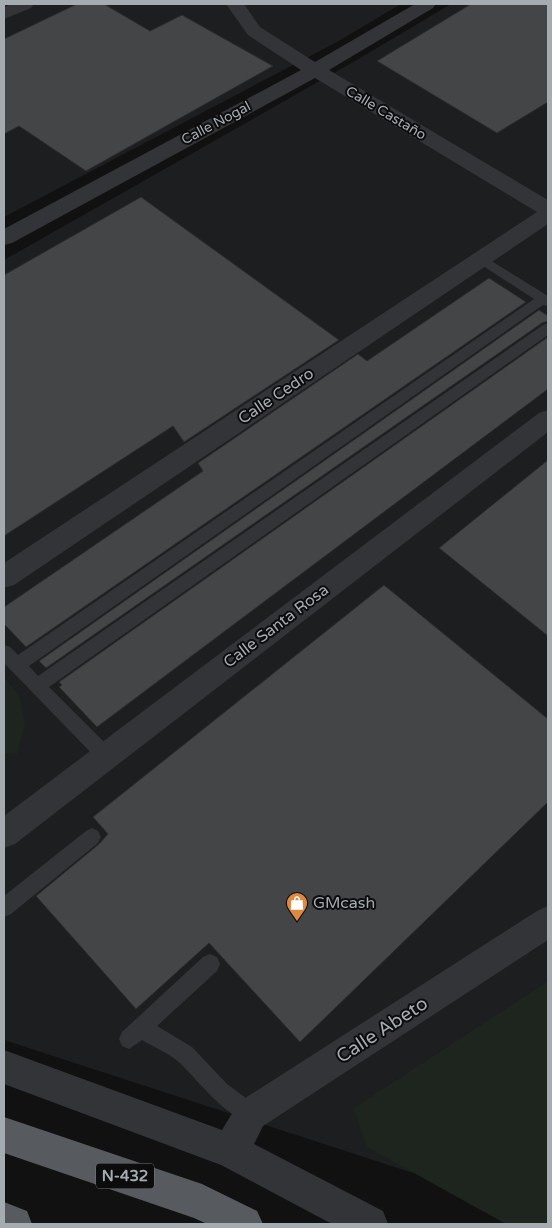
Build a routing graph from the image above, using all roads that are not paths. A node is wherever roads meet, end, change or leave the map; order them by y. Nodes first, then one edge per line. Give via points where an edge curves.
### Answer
1 (25, 4) edge
2 (235, 4) edge
3 (426, 4) edge
4 (4, 14) edge
5 (315, 70) junction
6 (548, 209) edge
7 (548, 214) edge
8 (4, 238) edge
9 (482, 259) junction
10 (546, 300) edge
11 (548, 328) edge
12 (548, 419) edge
13 (4, 577) edge
14 (4, 652) edge
15 (17, 665) junction
16 (37, 686) junction
17 (106, 756) junction
18 (4, 834) edge
19 (92, 837) dead end
20 (4, 908) edge
21 (548, 922) edge
22 (210, 964) dead end
23 (4, 1067) edge
24 (251, 1114) junction
25 (4, 1135) edge
26 (230, 1151) junction
27 (4, 1220) edge
28 (14, 1224) edge
29 (244, 1224) edge
30 (370, 1224) edge

1 - 4 street
2 - 5 street, Calle Castaño via 254,31
3 - 5 street, Calle Nogal
5 - 6 street, Calle Castaño
5 - 8 street, Calle Nogal
7 - 9 street, Calle Cedro
9 - 10 lane
9 - 13 street, Calle Cedro
10 - 15 lane
11 - 16 lane
12 - 17 street, Calle Santa Rosa
14 - 15 lane
15 - 16 lane
16 - 17 lane
17 - 18 street, Calle Santa Rosa
19 - 20 lane
21 - 24 street, Calle Abeto
22 - 24 lane via 135,1034 185,1054 220,1091
23 - 26 street
24 - 26 street, Calle Abeto
25 - 29 highway, N-432 via 202,1202
26 - 30 street
27 - 28 highway

